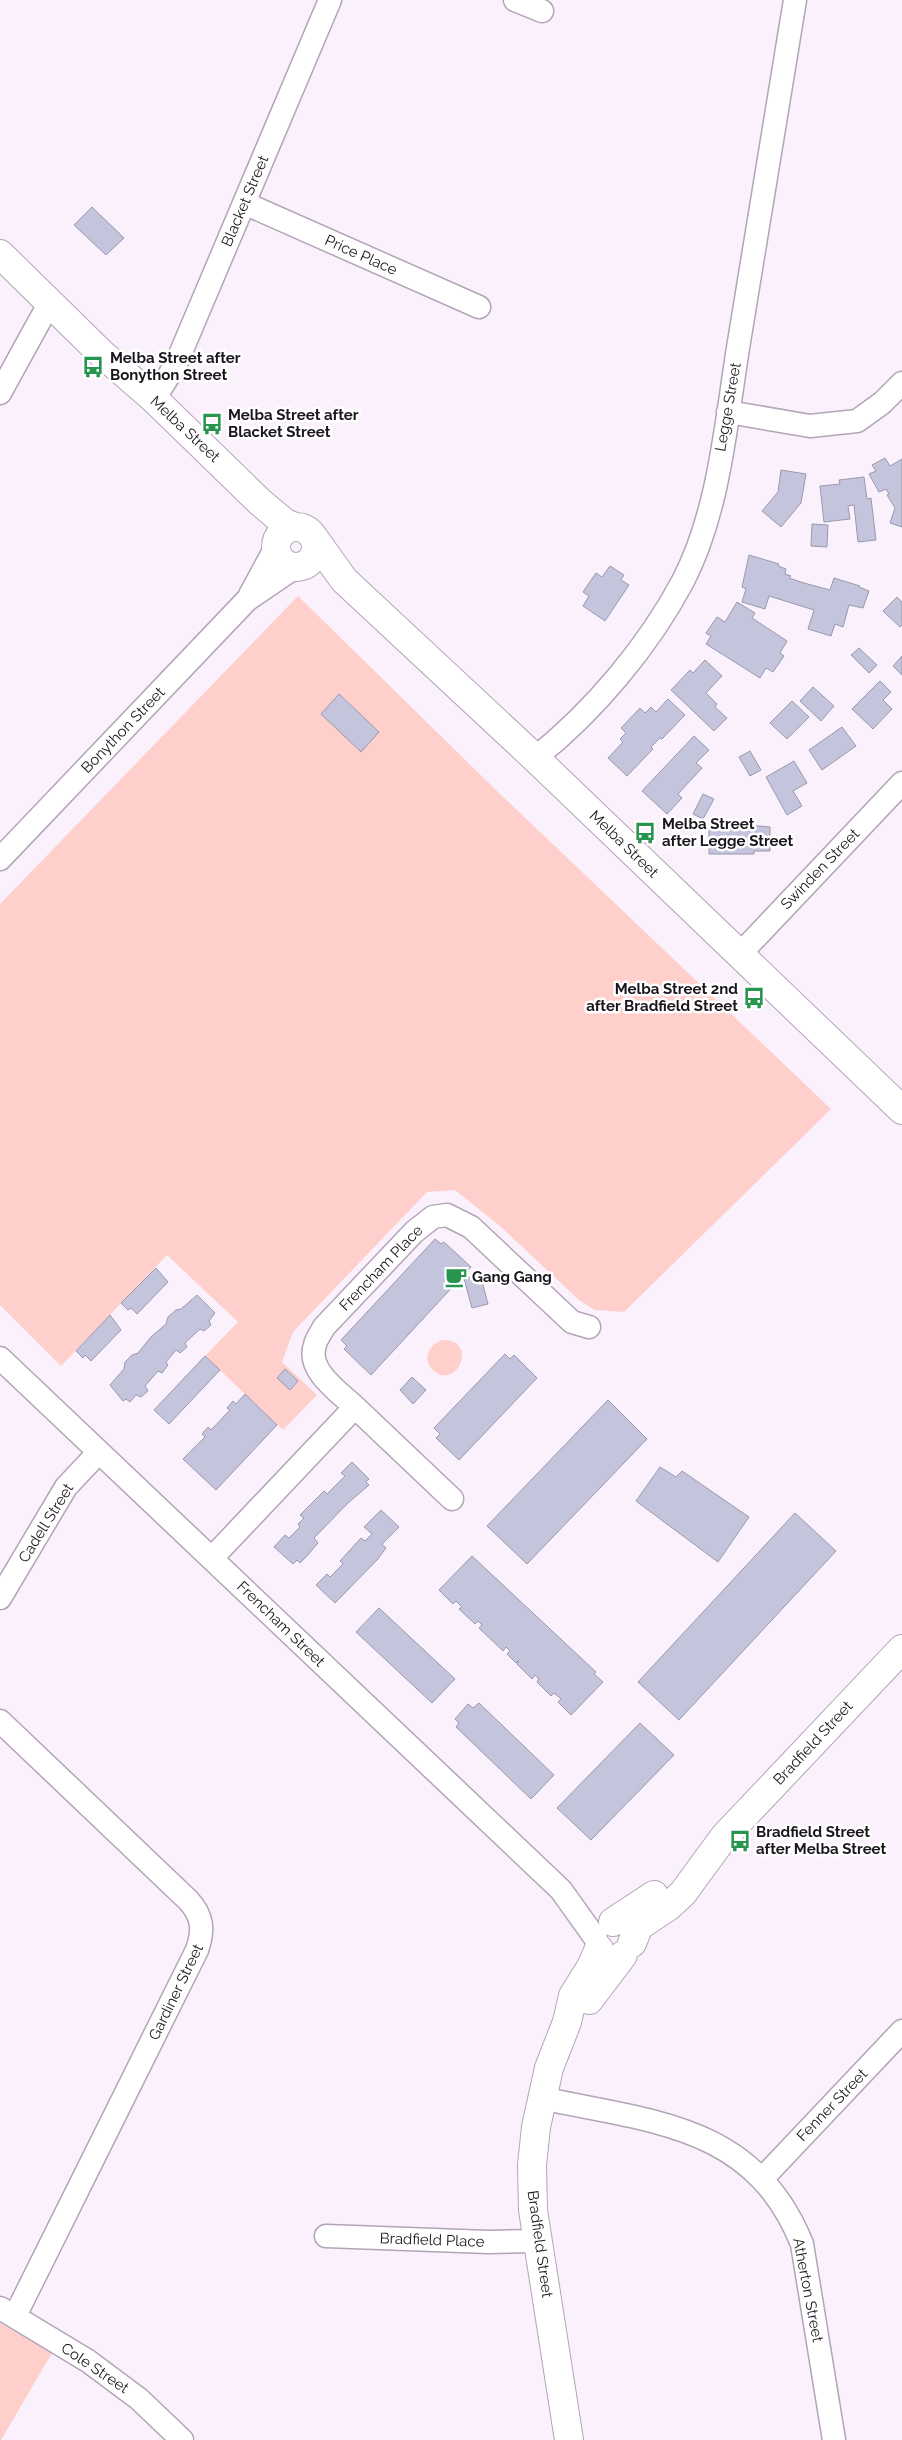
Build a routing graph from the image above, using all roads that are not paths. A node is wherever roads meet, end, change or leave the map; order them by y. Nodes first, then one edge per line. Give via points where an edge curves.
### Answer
1 (330, 0) edge
2 (515, 0) edge
3 (795, 0) edge
4 (542, 11) dead end
5 (244, 203) junction
6 (0, 254) edge
7 (50, 302) junction
8 (479, 306) dead end
9 (902, 384) edge
10 (0, 393) edge
11 (154, 399) junction
12 (728, 412) junction
13 (290, 539) junction
14 (298, 567) junction
15 (344, 580) junction
16 (247, 600) junction
17 (535, 758) junction
18 (902, 782) edge
19 (0, 859) edge
20 (739, 955) junction
21 (902, 1110) edge
22 (588, 1327) dead end
23 (0, 1358) edge
24 (355, 1406) junction
25 (99, 1452) junction
26 (452, 1498) dead end
27 (212, 1558) junction
28 (0, 1598) edge
29 (902, 1648) edge
30 (0, 1721) edge
31 (613, 1938) junction
32 (902, 2031) edge
33 (541, 2098) junction
34 (763, 2178) junction
35 (326, 2236) dead end
36 (538, 2241) junction
37 (7, 2312) edge
38 (182, 2440) edge
39 (569, 2440) edge
40 (834, 2440) edge

1 - 5 street, Blacket Street
2 - 4 street
3 - 12 street, Legge Street
5 - 8 street, Price Place
5 - 11 street, Blacket Street via 176,364
6 - 7 street, Melba Street
7 - 10 street
7 - 11 street, Melba Street via 101,353
9 - 12 street via 857,421 810,426
11 - 13 street, Melba Street via 260,502
12 - 17 street, Legge Street via 712,500 683,580 629,665 555,743
13 - 14 street via 279,559 284,564
13 - 14 street via 316,544 313,559
13 - 15 street, Melba Street
13 - 16 street, Bonython Street
14 - 15 street, Melba Street
14 - 16 street, Bonython Street
15 - 17 street, Melba Street
16 - 19 street, Bonython Street
17 - 20 street, Melba Street
18 - 20 street, Swinden Street
20 - 21 street, Melba Street
22 - 24 street, Frencham Place via 572,1322 471,1227 447,1215 433,1217 414,1232 324,1327 315,1344 315,1365 325,1379
23 - 25 street, Frencham Street
24 - 26 street, Frencham Place
24 - 27 street
25 - 27 street, Frencham Street
25 - 28 street, Cadell Street via 66,1487
27 - 31 street, Frencham Street
29 - 31 street, Bradfield Street via 724,1837 645,1903
30 - 37 street, Gardiner Street via 188,1900 202,1921 202,1936 197,1950
31 - 33 street, Bradfield Street via 572,1996 567,2022
32 - 34 street, Fenner Street
33 - 34 street, Atherton Street via 671,2127 707,2139 736,2155
33 - 36 street, Bradfield Street via 532,2165
34 - 40 street, Atherton Street via 789,2216 802,2244
35 - 36 street, Bradfield Place
36 - 39 street, Bradfield Street
37 - 38 street, Cole Street via 88,2361 139,2399

